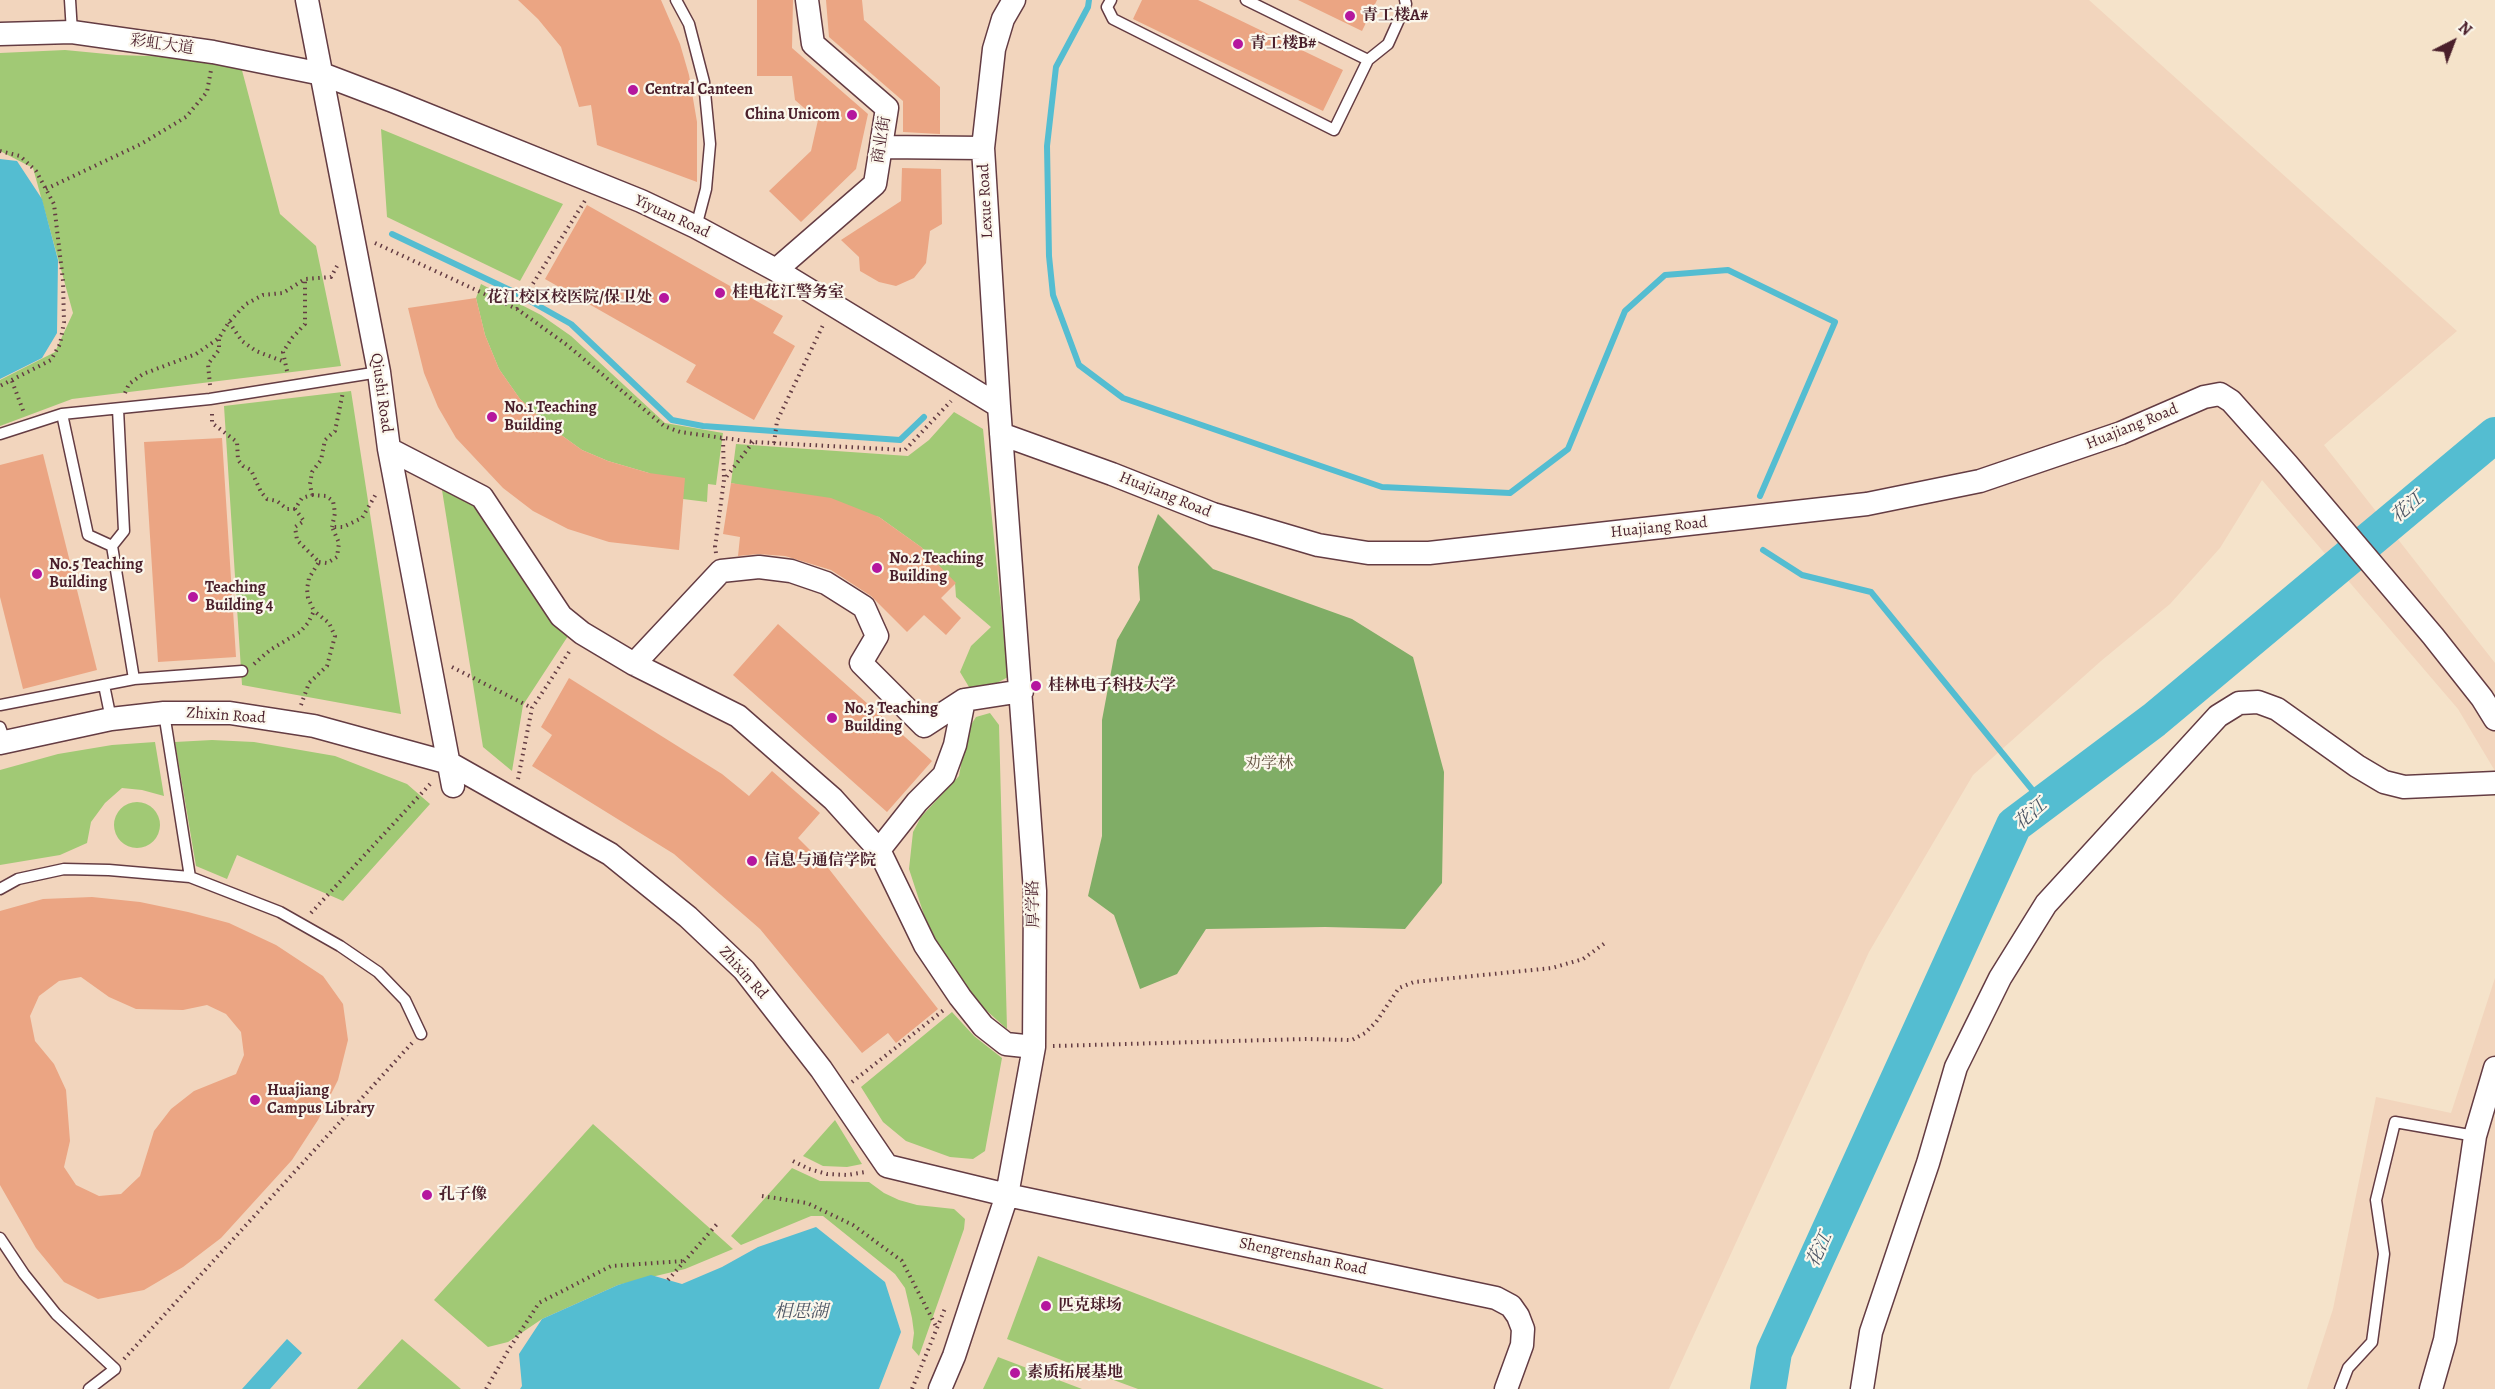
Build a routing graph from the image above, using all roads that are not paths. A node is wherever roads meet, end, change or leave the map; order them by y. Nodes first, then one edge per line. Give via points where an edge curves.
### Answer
1 (70, 0) edge
2 (307, 0) edge
3 (676, 0) edge
4 (807, 0) edge
5 (1014, 0) edge
6 (1111, 0) edge
7 (1246, 0) edge
8 (1405, 0) edge
9 (72, 32) junction
10 (0, 34) edge
11 (1368, 60) junction
12 (322, 74) junction
13 (882, 147) junction
14 (983, 148) junction
15 (696, 227) junction
16 (776, 270) junction
17 (379, 372) junction
18 (999, 406) junction
19 (118, 409) junction
20 (62, 414) junction
21 (0, 434) edge
22 (1001, 434) junction
23 (389, 449) junction
24 (112, 546) junction
25 (634, 664) junction
26 (242, 671) road end
27 (134, 680) junction
28 (104, 685) junction
29 (1022, 691) junction
30 (964, 700) junction
31 (0, 705) edge
32 (164, 713) junction
33 (111, 719) junction
34 (2495, 719) edge
35 (2, 737) edge
36 (449, 763) junction
37 (2495, 783) edge
38 (453, 786) dead end
39 (879, 850) junction
40 (190, 877) junction
41 (0, 889) edge
42 (421, 1034) road end
43 (1034, 1047) junction
44 (2495, 1068) edge
45 (2475, 1136) junction
46 (1007, 1195) junction
47 (0, 1238) edge
48 (89, 1389) edge
49 (940, 1389) edge
50 (1506, 1389) edge
51 (1862, 1389) edge
52 (2340, 1389) edge
53 (2431, 1389) edge

1 - 9 lane
2 - 12 street, Qiushi Road
3 - 15 lane via 689,24 704,82 710,144 706,189
4 - 13 street, 商业街 via 813,44 887,108
5 - 14 street, Lexue Road via 994,49
6 - 11 lane via 1107,7 1113,19 1334,130
7 - 11 lane
8 - 11 lane via 1388,44
9 - 10 street, 彩虹大道
9 - 12 street, 彩虹大道 via 213,52
12 - 15 street, Yiyuan Road
12 - 17 street, Qiushi Road
13 - 14 street
13 - 16 street, 商业街 via 874,184
14 - 18 street, Lexue Road
15 - 16 street, Yiyuan Road
16 - 18 street, Yiyuan Road
17 - 19 lane via 210,399
17 - 23 street, Qiushi Road
18 - 22 street, 厚学路
19 - 20 lane
19 - 24 lane via 124,531
20 - 21 lane
20 - 24 lane via 88,535
22 - 29 street, 厚学路
22 - 34 street, Huajiang Road via 1213,514 1318,545 1368,553 1429,553 1867,504 1980,481 2223,395 2288,465 2433,636
23 - 25 street via 482,497 561,616
23 - 36 street, Qiushi Road
24 - 27 lane
25 - 30 street via 721,571 759,567 791,571 826,583 864,607 877,636 861,663 924,726
25 - 39 street via 738,716 833,799
26 - 27 lane
27 - 28 lane
28 - 31 lane
28 - 33 lane
29 - 30 street
29 - 43 street, 厚学路 via 1035,891
30 - 39 street via 944,775
32 - 33 street, Zhixin Road
32 - 36 street, Zhixin Road via 230,713 298,723
32 - 40 lane
33 - 35 street, Zhixin Road
36 - 38 street, Qiushi Road
36 - 46 street, Zhixin Rd via 610,854 688,917 744,970 887,1166
37 - 51 street via 2404,787 2384,782 2357,766 2277,709 2258,702 2240,703 2218,716 2046,904 2000,978 1956,1067 1871,1332
39 - 43 street via 926,945 960,997 983,1026 1006,1044
40 - 41 lane via 64,869 18,879
40 - 42 lane via 280,912 340,946 378,972 405,1000
43 - 46 street, 厚学路
44 - 45 street
45 - 52 lane via 2395,1122 2376,1200 2384,1254 2372,1342 2348,1368
45 - 53 street via 2445,1340
46 - 49 street, 厚学路
46 - 50 street, Shengrenshan Road via 1496,1298 1510,1306 1523,1329 1522,1345
47 - 48 lane via 56,1314 115,1369

